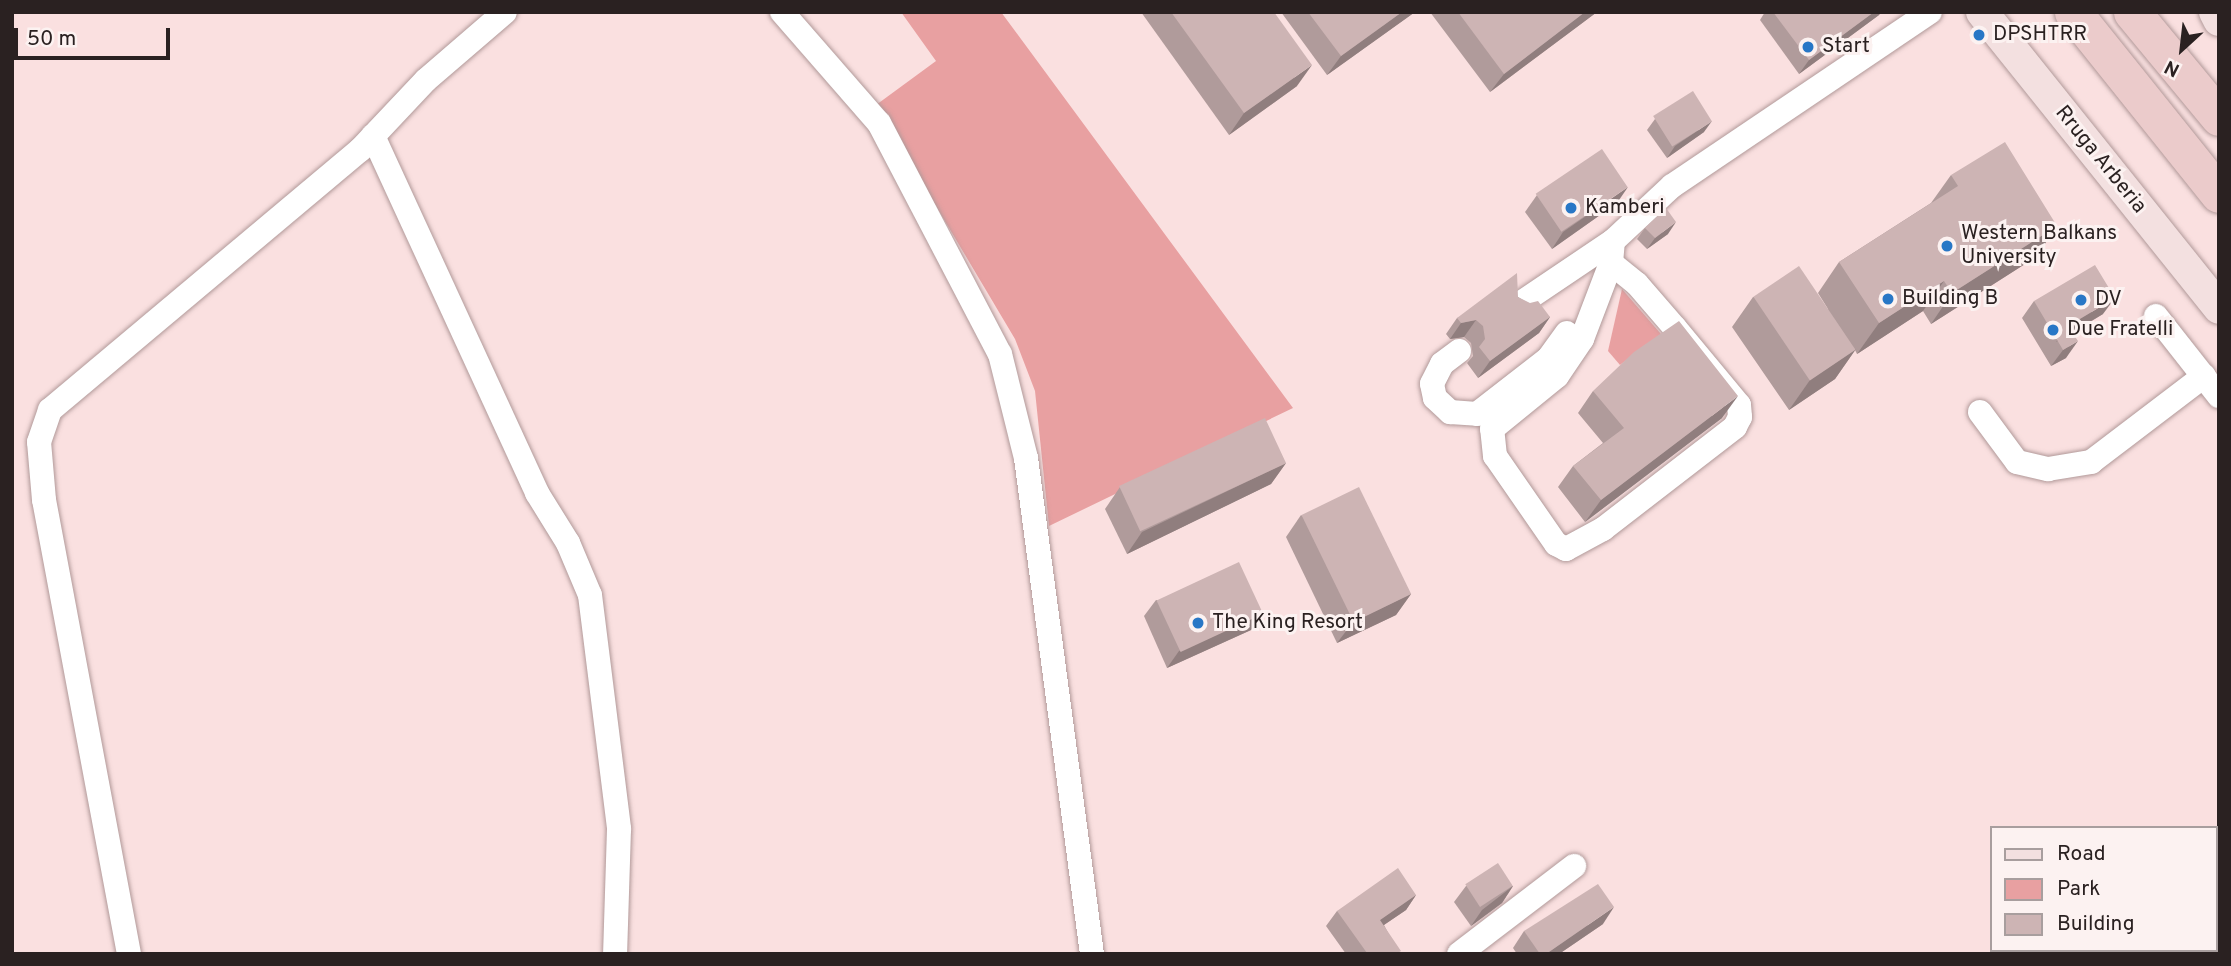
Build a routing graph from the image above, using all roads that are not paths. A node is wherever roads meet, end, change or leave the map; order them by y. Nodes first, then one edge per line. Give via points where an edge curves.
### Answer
1 (505, 12) edge
2 (782, 12) edge
3 (1930, 12) edge
4 (1982, 12) edge
5 (2073, 12) edge
6 (2132, 12) edge
7 (2215, 12) edge
8 (2219, 20) edge
9 (2219, 117) edge
10 (373, 136) junction
11 (2219, 194) edge
12 (1612, 252) junction
13 (1518, 305) edge
14 (2219, 308) edge
15 (2156, 316) dead end
16 (1459, 351) dead end
17 (2204, 376) junction
18 (2217, 406) edge
19 (1980, 412) dead end
20 (1574, 866) dead end
21 (129, 954) edge
22 (615, 954) edge
23 (1092, 954) edge
24 (1459, 954) edge

1 - 10 street via 426,80
2 - 23 street via 879,124 1000,354 1026,458
3 - 12 street via 1672,186
4 - 14 main road, Rruga Arberia
5 - 11 highway
6 - 9 highway
7 - 8 main road
10 - 21 street via 50,410 39,442 44,500
10 - 22 street via 537,493 568,543 590,595 619,829
12 - 12 street via 1739,405 1740,417 1735,427 1614,520 1566,549 1556,544 1495,456 1492,429 1558,376 1582,339
12 - 13 street
12 - 16 street via 1558,350 1477,414 1450,412 1435,398 1433,384 1442,364
15 - 17 street
17 - 18 street
17 - 19 street via 2091,462 2048,469 2017,462
20 - 24 street

